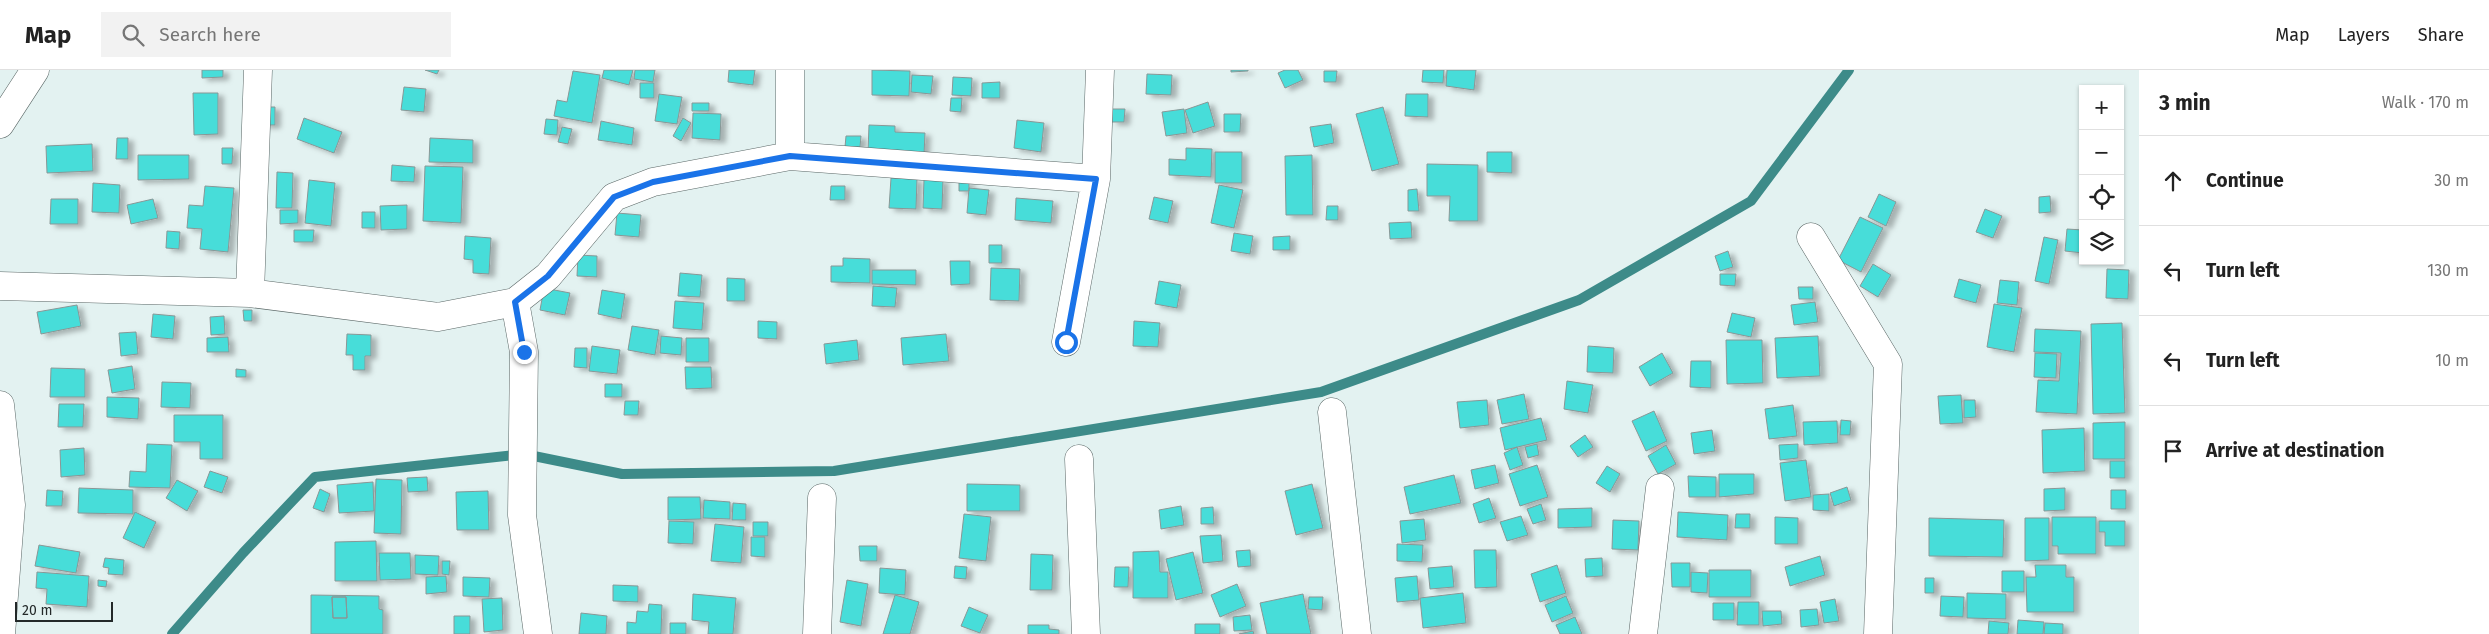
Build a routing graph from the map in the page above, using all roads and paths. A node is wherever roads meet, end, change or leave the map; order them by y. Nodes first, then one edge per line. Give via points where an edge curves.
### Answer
1 (35, 70) edge
2 (258, 70) edge
3 (790, 70) edge
4 (1100, 70) edge
5 (0, 124) edge
6 (790, 156) junction
7 (1096, 179) junction
8 (1811, 237) dead end
9 (0, 286) edge
10 (250, 293) junction
11 (515, 302) junction
12 (1066, 342) dead end
13 (0, 404) edge
14 (1332, 412) dead end
15 (1079, 459) dead end
16 (1660, 488) dead end
17 (822, 498) dead end
18 (1, 634) edge
19 (538, 634) edge
20 (817, 634) edge
21 (1086, 634) edge
22 (1357, 634) edge
23 (1642, 634) edge
24 (1878, 634) edge

1 - 5 street
2 - 10 street
3 - 6 street
4 - 7 street
6 - 7 street
6 - 11 street via 653,182 614,197 548,276
7 - 12 street
8 - 24 street via 1888,364
9 - 10 street
10 - 11 street via 438,317
11 - 19 street via 524,352 522,515
13 - 18 street via 11,505
14 - 22 street
15 - 21 street
16 - 23 street
17 - 20 street

